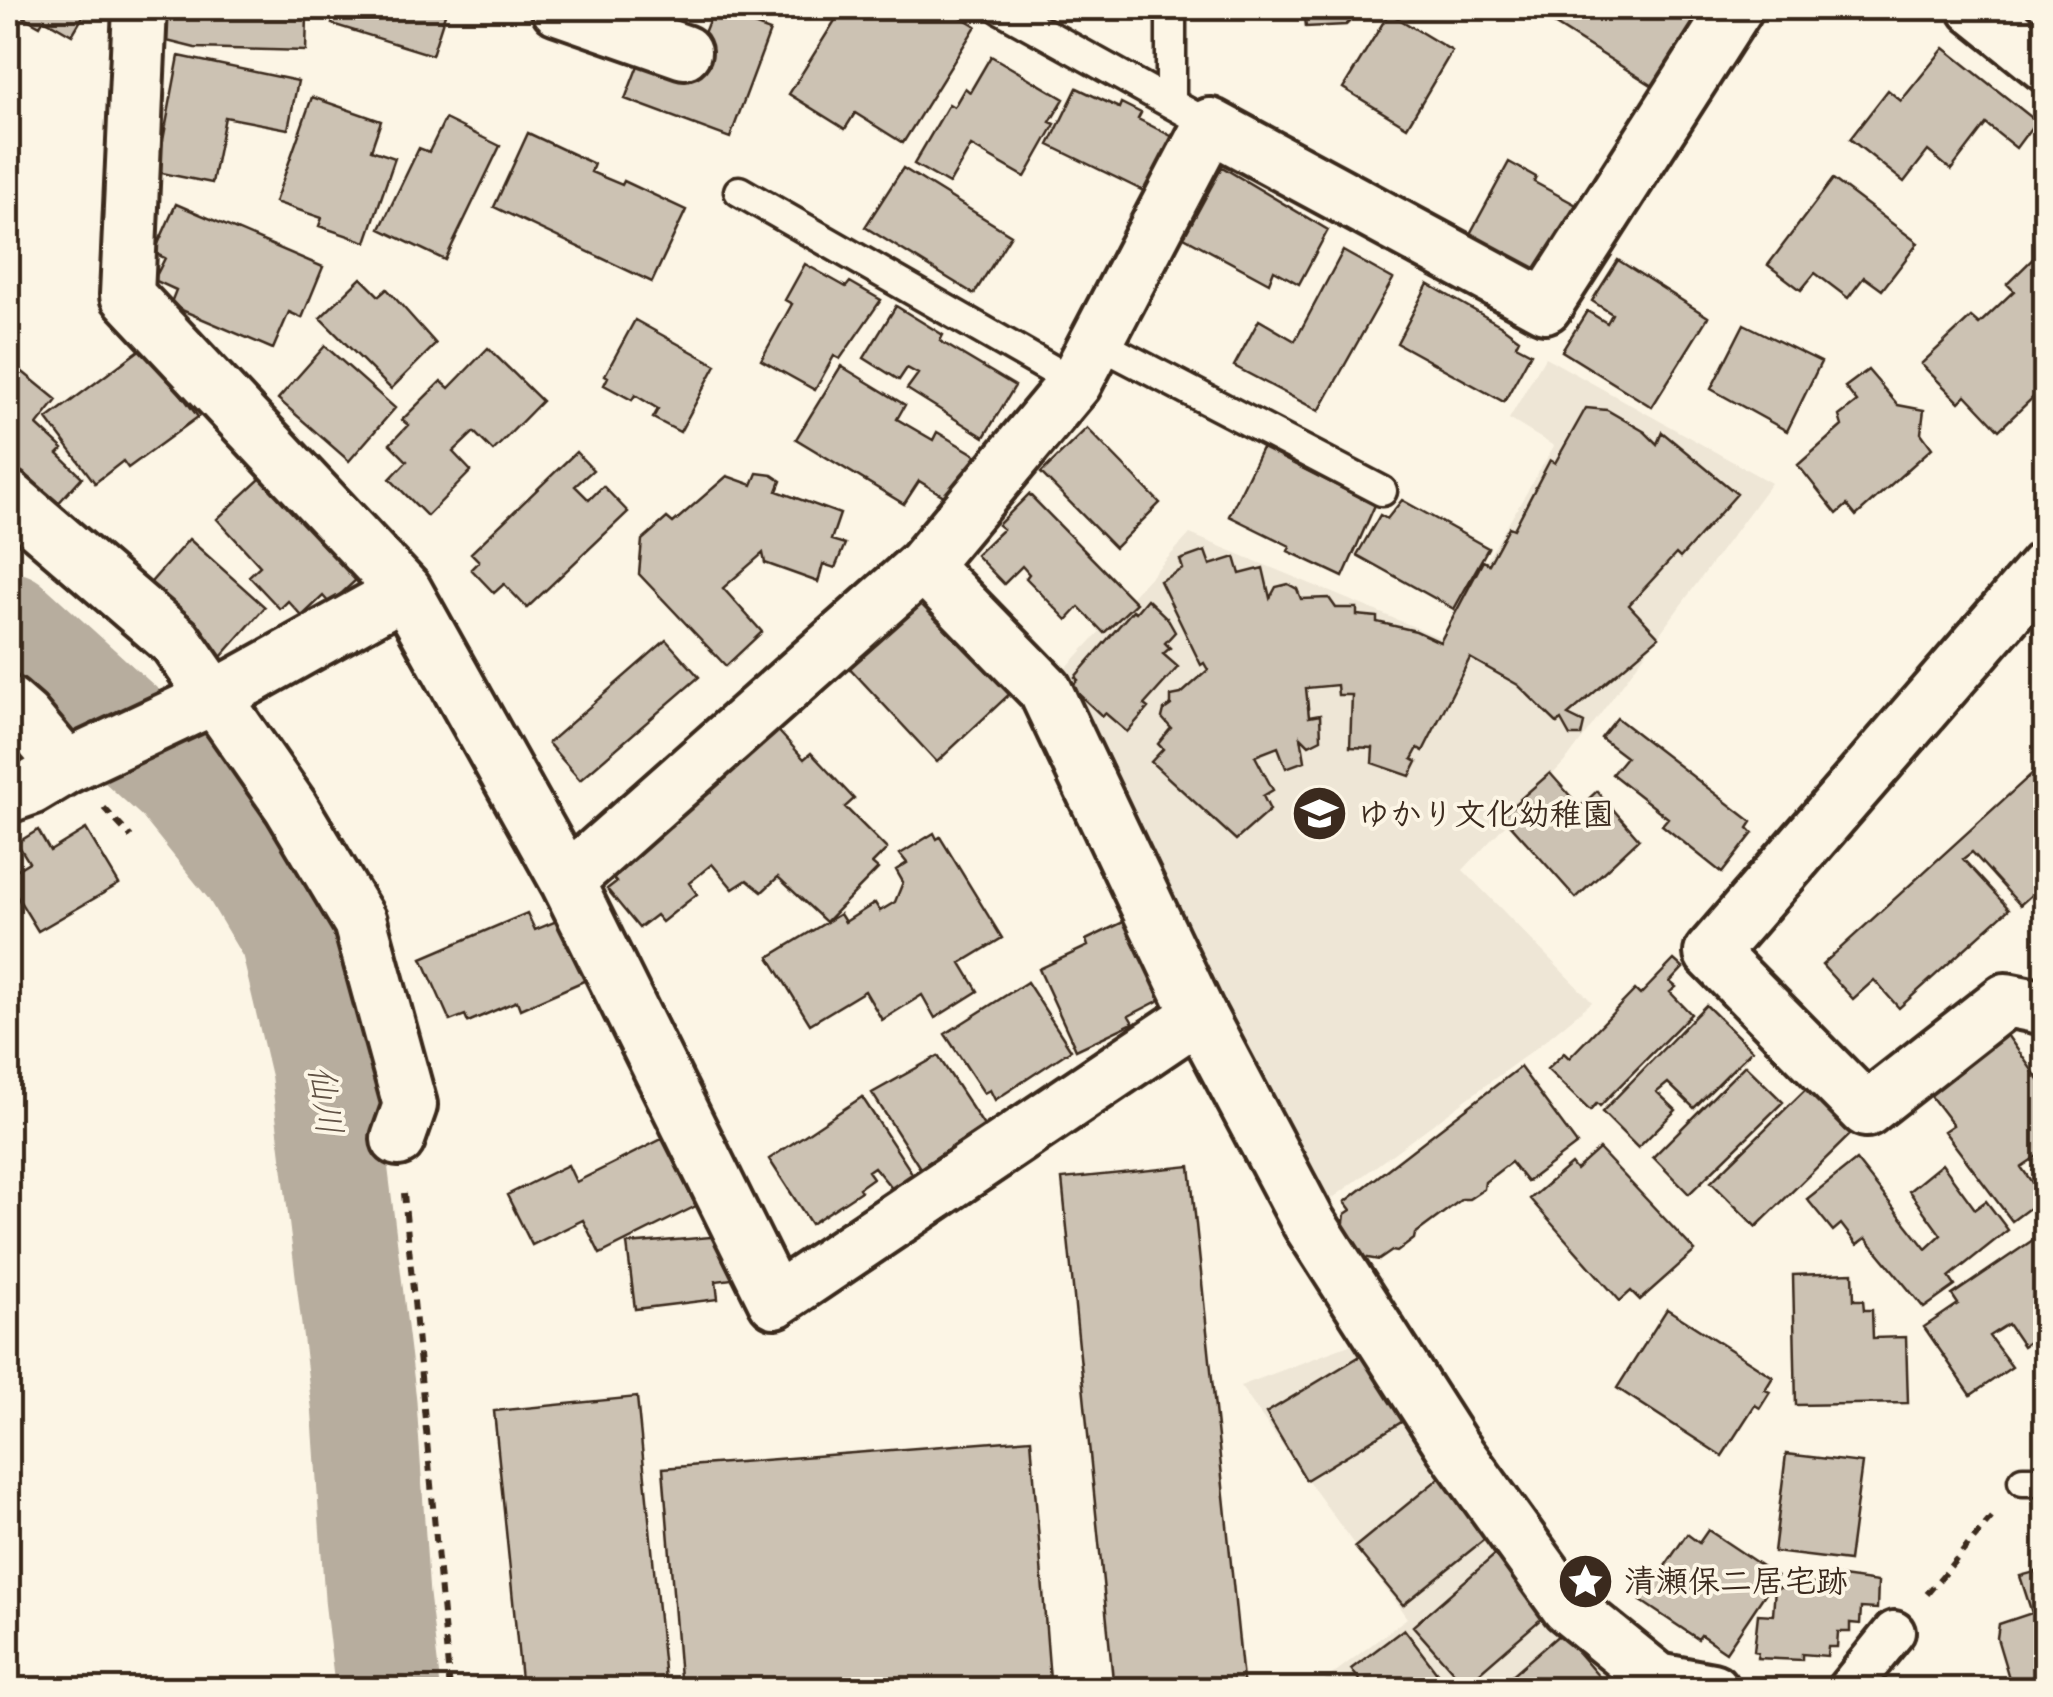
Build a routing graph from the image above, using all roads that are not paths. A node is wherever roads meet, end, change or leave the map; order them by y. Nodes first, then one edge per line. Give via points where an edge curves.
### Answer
1 (140, 8) edge
2 (558, 8) edge
3 (1171, 8) edge
4 (1736, 8) edge
5 (1975, 8) edge
6 (1001, 9) edge
7 (684, 52) dead end
8 (2046, 65) edge
9 (1191, 114) junction
10 (738, 191) dead end
11 (1087, 363) junction
12 (1382, 491) dead end
13 (8, 498) edge
14 (923, 565) junction
15 (2046, 566) edge
16 (405, 591) junction
17 (8, 703) edge
18 (199, 705) junction
19 (79, 761) junction
20 (8, 796) edge
21 (566, 881) junction
22 (2046, 1008) edge
23 (1199, 1015) junction
24 (398, 1139) road end
25 (1894, 1632) road end
26 (1712, 1690) edge
27 (1847, 1690) edge

1 - 16 street via 128,295
2 - 7 street
3 - 9 lane
4 - 9 street via 1545,306
5 - 8 street
6 - 9 lane
9 - 11 street
10 - 11 lane
11 - 12 lane
11 - 14 street
13 - 18 street via 176,642
14 - 21 street
14 - 23 street via 1044,690
15 - 22 street via 1711,952 1866,1110 2006,1000
16 - 18 street
16 - 21 street
17 - 19 street
18 - 19 street
18 - 24 street via 292,807 360,922 410,1105
19 - 20 street
21 - 23 street via 775,1301
23 - 26 street via 1308,1222 1452,1446 1568,1607 1658,1680
25 - 27 street

